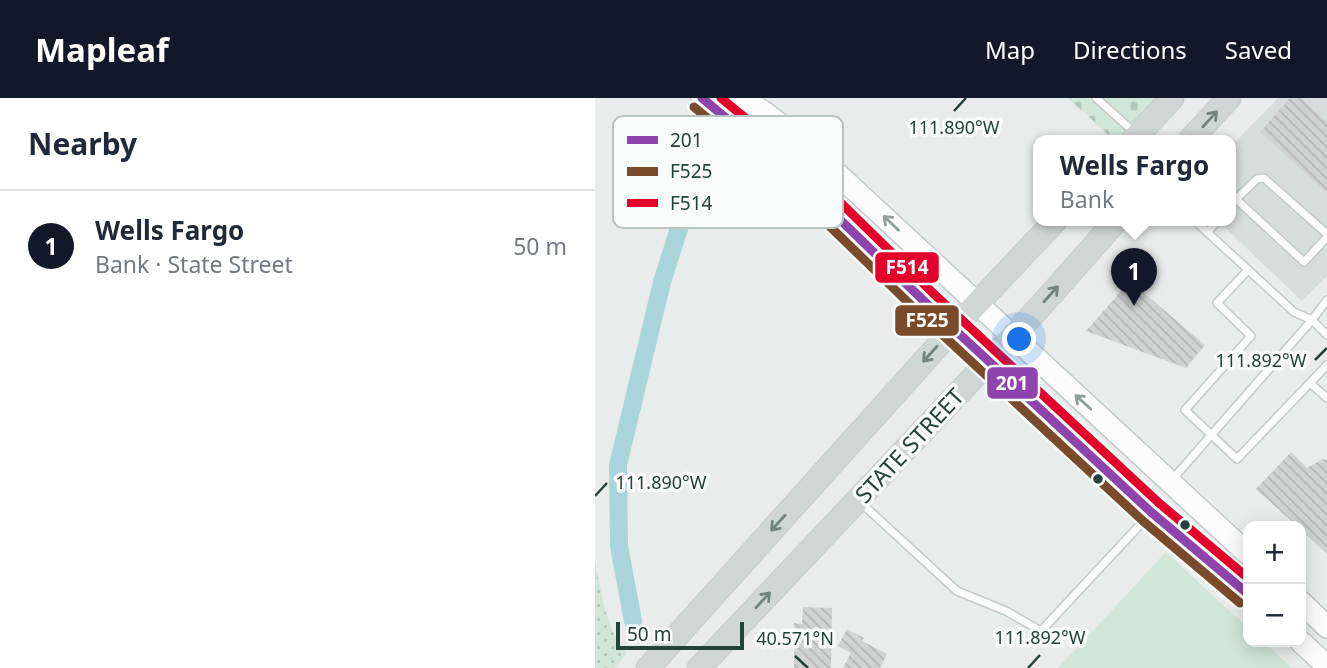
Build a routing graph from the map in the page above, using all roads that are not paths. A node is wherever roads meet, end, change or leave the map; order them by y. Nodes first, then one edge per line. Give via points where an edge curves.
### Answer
1 (702, 98) edge
2 (742, 98) edge
3 (1096, 98) edge
4 (1172, 98) edge
5 (1229, 98) edge
6 (724, 116) edge
7 (767, 116) edge
8 (1133, 135) edge
9 (1137, 135) edge
10 (1195, 135) edge
11 (843, 180) edge
12 (1236, 199) edge
13 (1236, 205) edge
14 (843, 222) edge
15 (1050, 226) edge
16 (1112, 226) edge
17 (1201, 226) edge
18 (1213, 226) edge
19 (1208, 232) junction
20 (1327, 236) edge
21 (1248, 270) junction
22 (1327, 300) edge
23 (976, 304) junction
24 (1312, 320) junction
25 (953, 329) junction
26 (1327, 335) edge
27 (1011, 336) junction
28 (988, 361) junction
29 (1327, 365) edge
30 (1310, 383) junction
31 (1327, 398) edge
32 (1211, 434) junction
33 (1170, 481) junction
34 (858, 499) junction
35 (1151, 512) junction
36 (1243, 549) edge
37 (1243, 590) edge
38 (1306, 607) edge
39 (1327, 626) edge
40 (1306, 647) edge
41 (1327, 666) edge
42 (648, 668) edge
43 (699, 668) edge

1 - 6 main road
7 -> 2 main road
3 - 8 lane
4 - 9 main road
10 -> 5 main road
23 -> 11 main road
12 - 20 lane via 1265,178
13 - 20 lane via 1304,262
14 - 25 main road
15 - 23 main road, STATE STREET
27 -> 16 main road, STATE STREET
17 - 19 lane
18 - 19 lane
19 - 21 lane
21 - 24 lane via 1294,312
21 - 32 lane via 1217,303 1251,336 1185,410
22 - 24 lane
23 - 25 main road, STATE STREET
23 - 27 main road
24 - 26 lane
24 - 32 lane
25 - 28 main road
25 -> 42 main road, STATE STREET
27 - 28 main road, STATE STREET
33 -> 27 main road
28 - 34 main road, STATE STREET
28 - 35 main road
29 - 30 lane
30 - 31 lane
30 - 32 lane via 1237,459
32 - 33 lane
33 - 36 main road
34 - 35 lane via 957,592 1041,631
43 -> 34 main road, STATE STREET
35 - 37 main road
38 - 39 main road
40 - 41 main road

